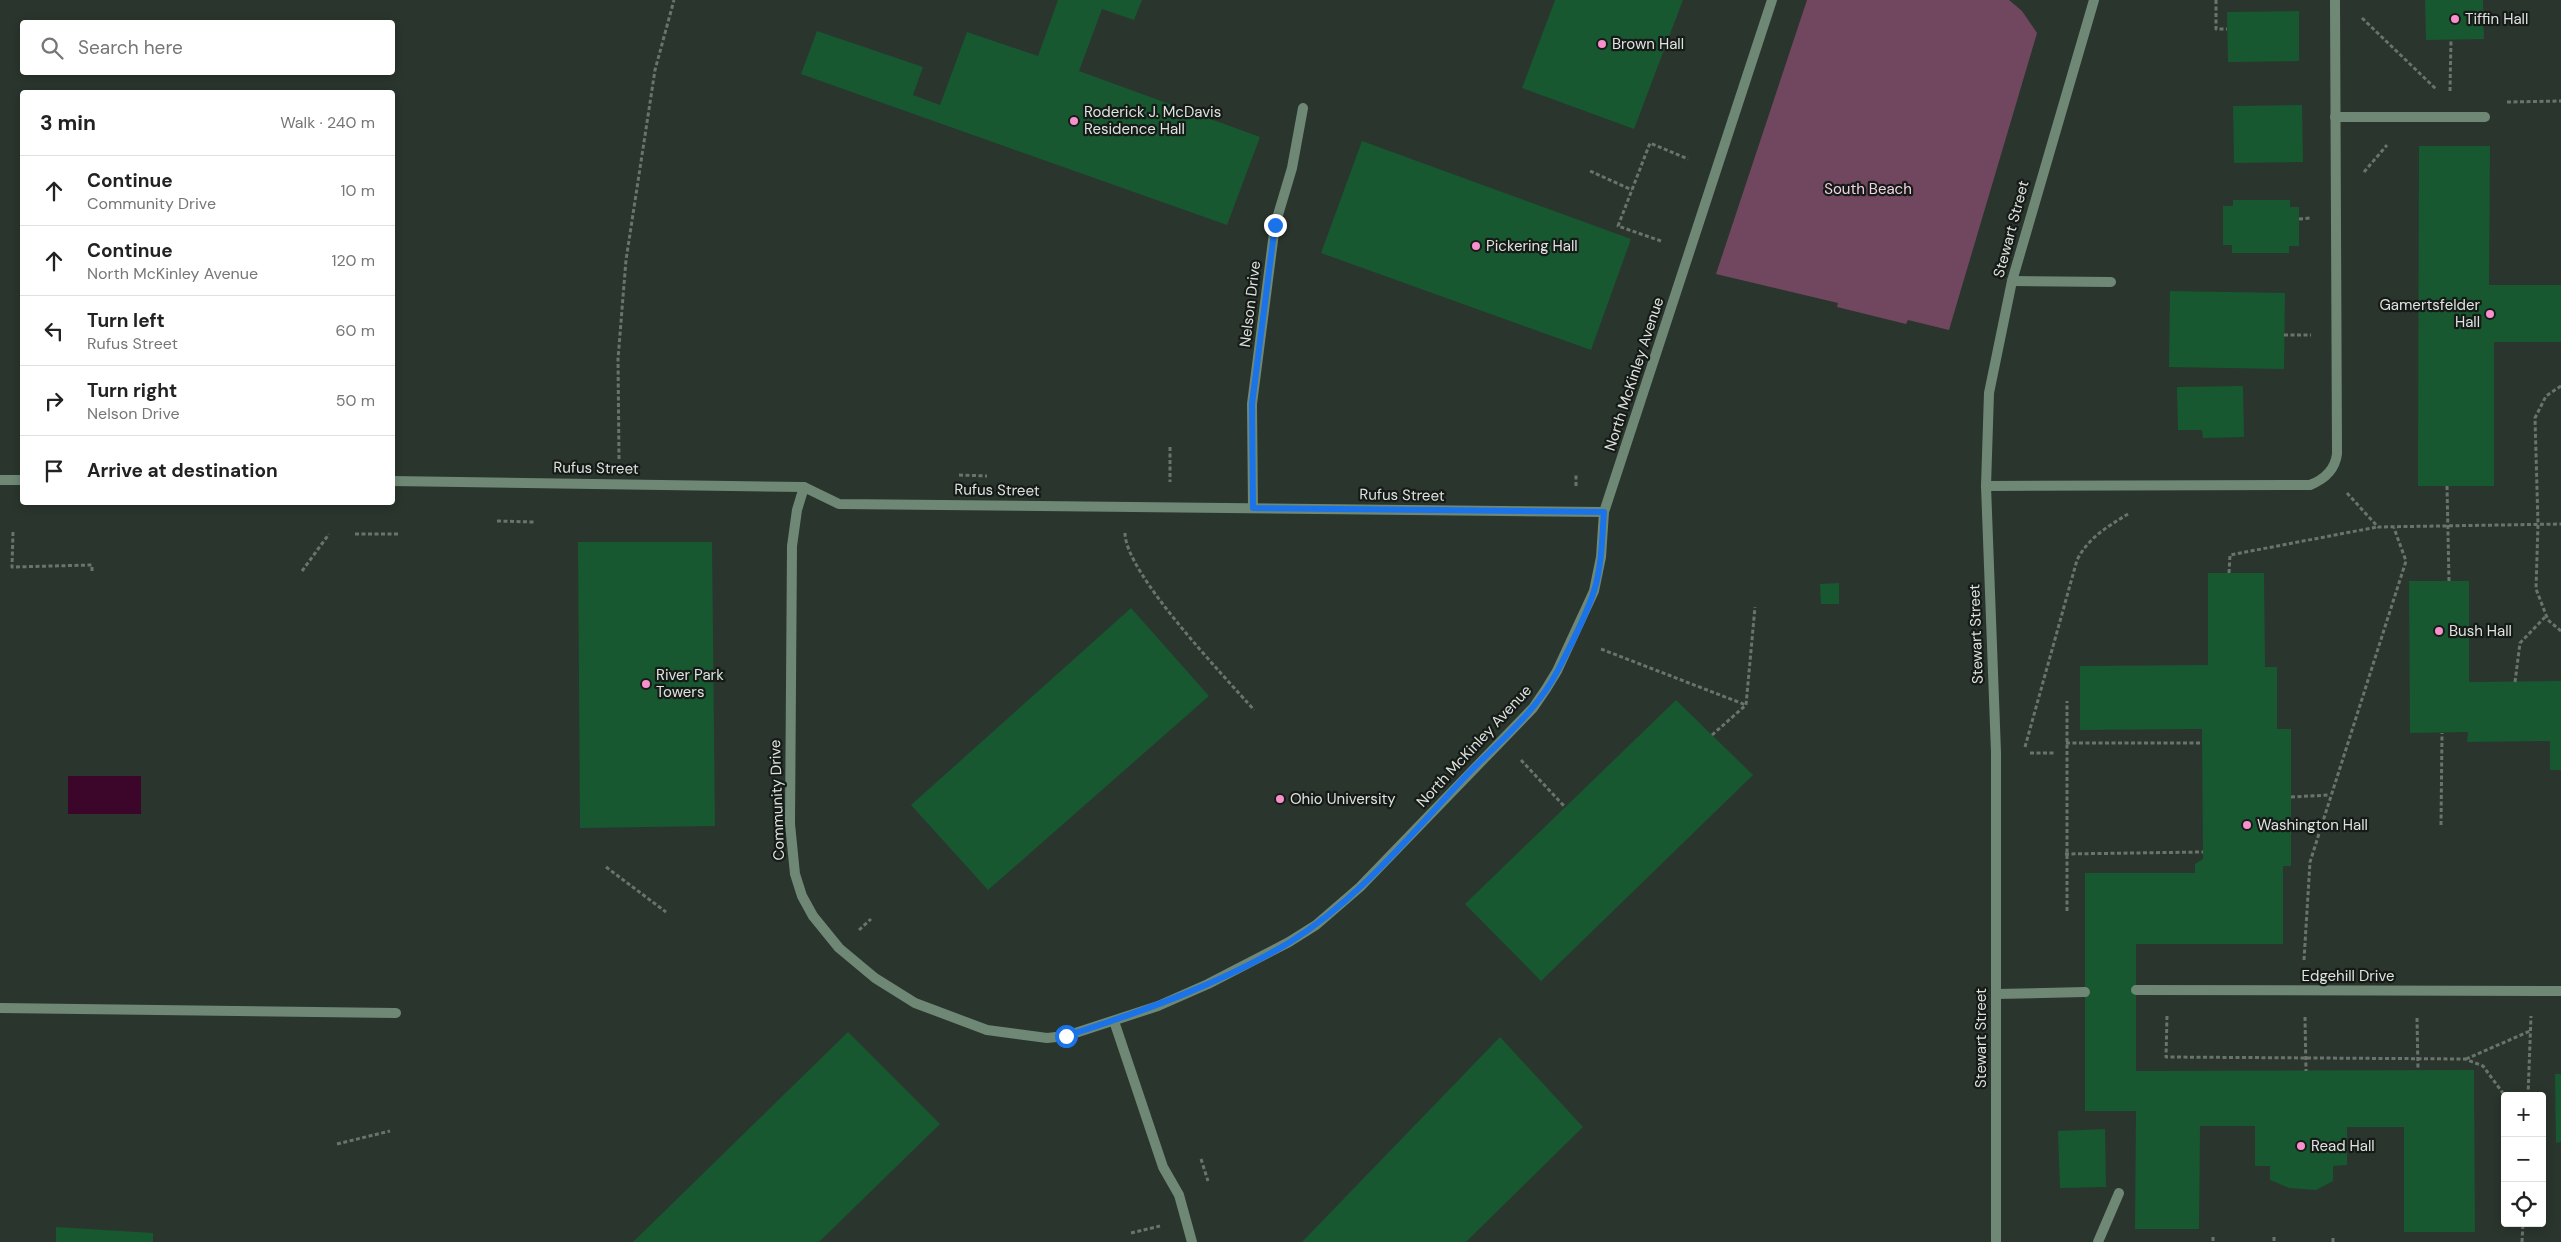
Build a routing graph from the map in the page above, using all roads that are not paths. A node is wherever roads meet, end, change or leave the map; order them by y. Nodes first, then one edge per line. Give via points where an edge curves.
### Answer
1 (1772, 0) edge
2 (2094, 0) edge
3 (2335, 0) edge
4 (1303, 108) dead end
5 (2335, 117) junction
6 (2485, 117) dead end
7 (2012, 281) junction
8 (2111, 282) dead end
9 (0, 480) edge
10 (20, 480) edge
11 (395, 481) edge
12 (1986, 486) junction
13 (804, 487) junction
14 (1253, 508) junction
15 (1604, 512) junction
16 (2136, 990) dead end
17 (2561, 991) edge
18 (2085, 992) dead end
19 (1996, 994) junction
20 (0, 1008) edge
21 (396, 1013) dead end
22 (1114, 1020) junction
23 (2119, 1193) dead end
24 (1192, 1242) edge
25 (1996, 1242) edge
26 (2098, 1242) edge

1 - 15 street, North McKinley Avenue
2 - 7 street, Stewart Street
3 - 5 street
4 - 14 street, Nelson Drive via 1292,168 1275,225 1252,404
5 - 6 street
5 - 12 street via 2336,463 2330,472 2310,485
7 - 8 street
7 - 12 street, Stewart Street via 1989,393
9 - 10 street
11 - 13 street, Rufus Street
12 - 19 street, Stewart Street via 1996,752
13 - 14 street, Rufus Street via 839,504
13 - 22 street, Community Drive via 792,546 790,824 795,874 813,916 839,948 875,978 915,1003 969,1024 1007,1034 1046,1038 1066,1036
14 - 15 street, Rufus Street
15 - 22 street, North McKinley Avenue via 1601,557 1594,591 1557,671 1534,708 1399,849 1316,924 1289,942 1208,984 1158,1006
16 - 17 street, Edgehill Drive
18 - 19 street
19 - 25 street, Stewart Street
20 - 21 street
22 - 24 street via 1163,1168 1180,1195
23 - 26 street

